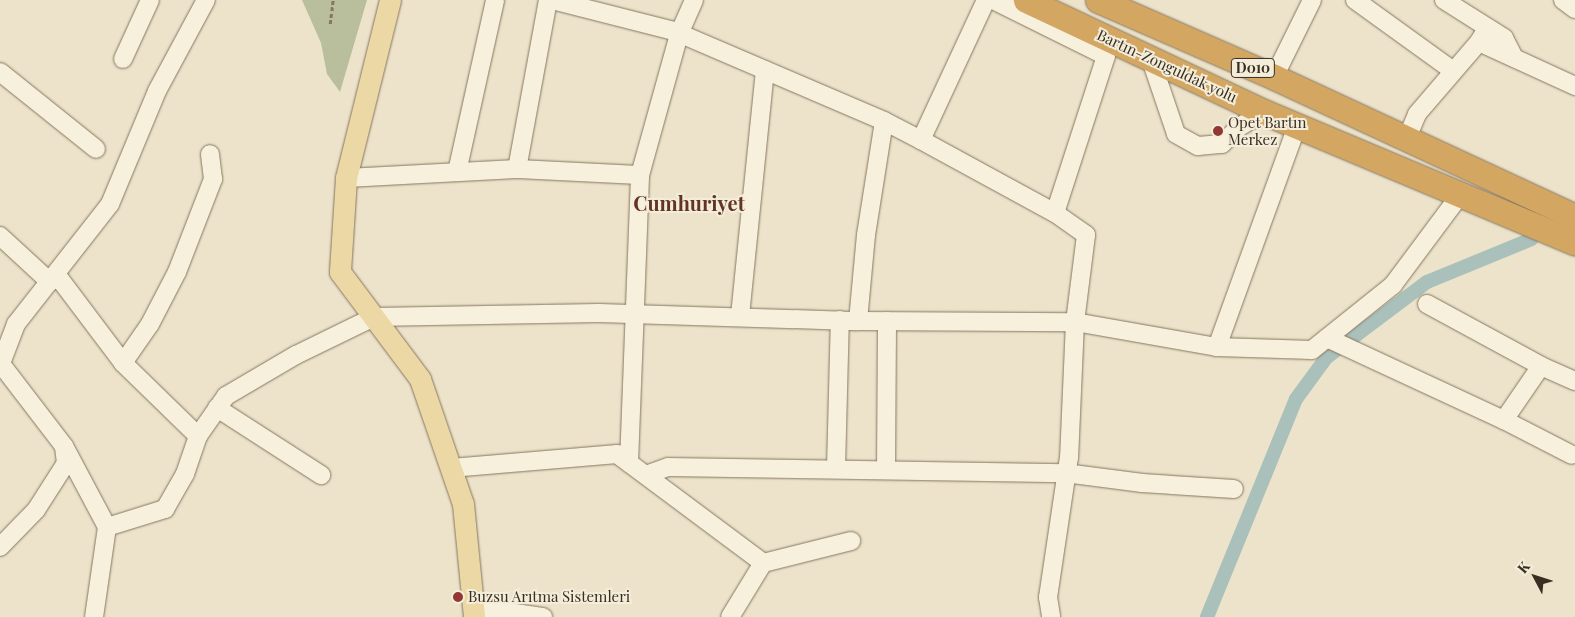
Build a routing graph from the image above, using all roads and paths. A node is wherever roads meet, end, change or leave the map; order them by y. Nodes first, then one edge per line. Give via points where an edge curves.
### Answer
1 (150, 0) edge
2 (206, 0) edge
3 (333, 0) edge
4 (390, 0) edge
5 (495, 0) edge
6 (548, 0) edge
7 (552, 0) edge
8 (694, 0) edge
9 (986, 0) edge
10 (993, 0) edge
11 (1026, 0) edge
12 (1098, 0) edge
13 (1312, 0) edge
14 (1355, 0) edge
15 (1444, 0) edge
16 (330, 24) dead end
17 (679, 34) junction
18 (1483, 35) junction
19 (1150, 57) junction
20 (123, 59) dead end
21 (765, 70) junction
22 (1452, 70) junction
23 (0, 72) edge
24 (1274, 77) junction
25 (1575, 86) edge
26 (1264, 112) junction
27 (884, 122) junction
28 (1294, 134) dead end
29 (1406, 138) junction
30 (921, 140) junction
31 (96, 150) dead end
32 (210, 154) dead end
33 (518, 168) junction
34 (457, 172) junction
35 (640, 175) junction
36 (346, 178) junction
37 (1460, 195) junction
38 (1055, 213) junction
39 (1575, 217) edge
40 (0, 236) edge
41 (1575, 243) edge
42 (53, 278) junction
43 (1427, 304) dead end
44 (633, 314) junction
45 (740, 316) junction
46 (374, 317) junction
47 (840, 320) junction
48 (858, 321) junction
49 (887, 321) junction
50 (1075, 322) junction
51 (1328, 338) junction
52 (1217, 347) junction
53 (123, 363) junction
54 (1, 365) edge
55 (1541, 366) junction
56 (1575, 380) edge
57 (217, 408) junction
58 (1504, 420) junction
59 (198, 436) junction
60 (64, 446) junction
61 (1572, 455) dead end
62 (629, 463) junction
63 (451, 468) junction
64 (836, 468) junction
65 (886, 469) junction
66 (1065, 472) junction
67 (321, 474) dead end
68 (646, 475) junction
69 (1234, 489) dead end
70 (107, 528) junction
71 (851, 541) dead end
72 (0, 547) edge
73 (762, 563) junction
74 (474, 612) edge
75 (94, 617) edge
76 (543, 617) edge
77 (730, 617) edge
78 (1051, 617) edge

1 - 20 street
2 - 42 street via 157,91 110,204
3 - 16 path
4 - 36 main road
5 - 34 street
6 - 33 street
7 - 17 street
8 - 17 street
9 - 30 street
10 - 38 street via 1106,56
11 - 19 highway, Bartın-Zonguldak yolu / D010
12 - 24 highway, Bartın-Zonguldak yolu / D010
13 - 24 street
14 - 22 street
15 - 18 street
17 - 21 street
17 - 35 street
18 - 22 street
18 - 25 street via 1514,58
19 - 26 highway, Bartın-Zonguldak yolu / D010
19 - 26 street via 1176,134 1198,146 1222,144 1239,127
21 - 27 street
21 - 45 street
22 - 29 street via 1417,114
23 - 31 street
24 - 29 highway, Bartın-Zonguldak yolu / D010
26 - 37 highway, Bartın-Zonguldak yolu / D010
27 - 30 street
27 - 48 street via 866,235
28 - 52 street
29 - 39 highway, Bartın-Zonguldak yolu / D010
30 - 38 street
32 - 53 street via 213,179 177,272 150,324
33 - 34 street
33 - 35 street
34 - 36 street
35 - 44 street
36 - 46 main road via 340,272
37 - 41 highway, Bartın-Zonguldak yolu / D010
37 - 51 street via 1393,285
38 - 50 street via 1086,235
40 - 42 street
42 - 53 street
42 - 54 street via 16,324
43 - 55 street
44 - 45 street
44 - 46 street
44 - 62 street
45 - 47 street
46 - 57 street via 296,355 226,396
46 - 63 main road via 420,379
47 - 48 street
47 - 64 street
48 - 49 street
49 - 50 street
49 - 65 street
50 - 52 street
50 - 66 street via 1069,457
51 - 52 street via 1312,350
51 - 58 street
53 - 59 street
54 - 60 street
55 - 56 street
55 - 58 street
57 - 59 street
57 - 67 street
58 - 61 street
59 - 70 street via 185,474 165,509
60 - 70 street
60 - 72 street via 66,463 46,495
62 - 63 street via 617,454
62 - 68 street
63 - 74 main road via 463,504
64 - 65 street
64 - 68 street via 668,467
65 - 66 street
66 - 69 street via 1142,483
66 - 78 street via 1048,597
68 - 73 street
70 - 75 street
71 - 73 street
73 - 77 street
74 - 76 street

